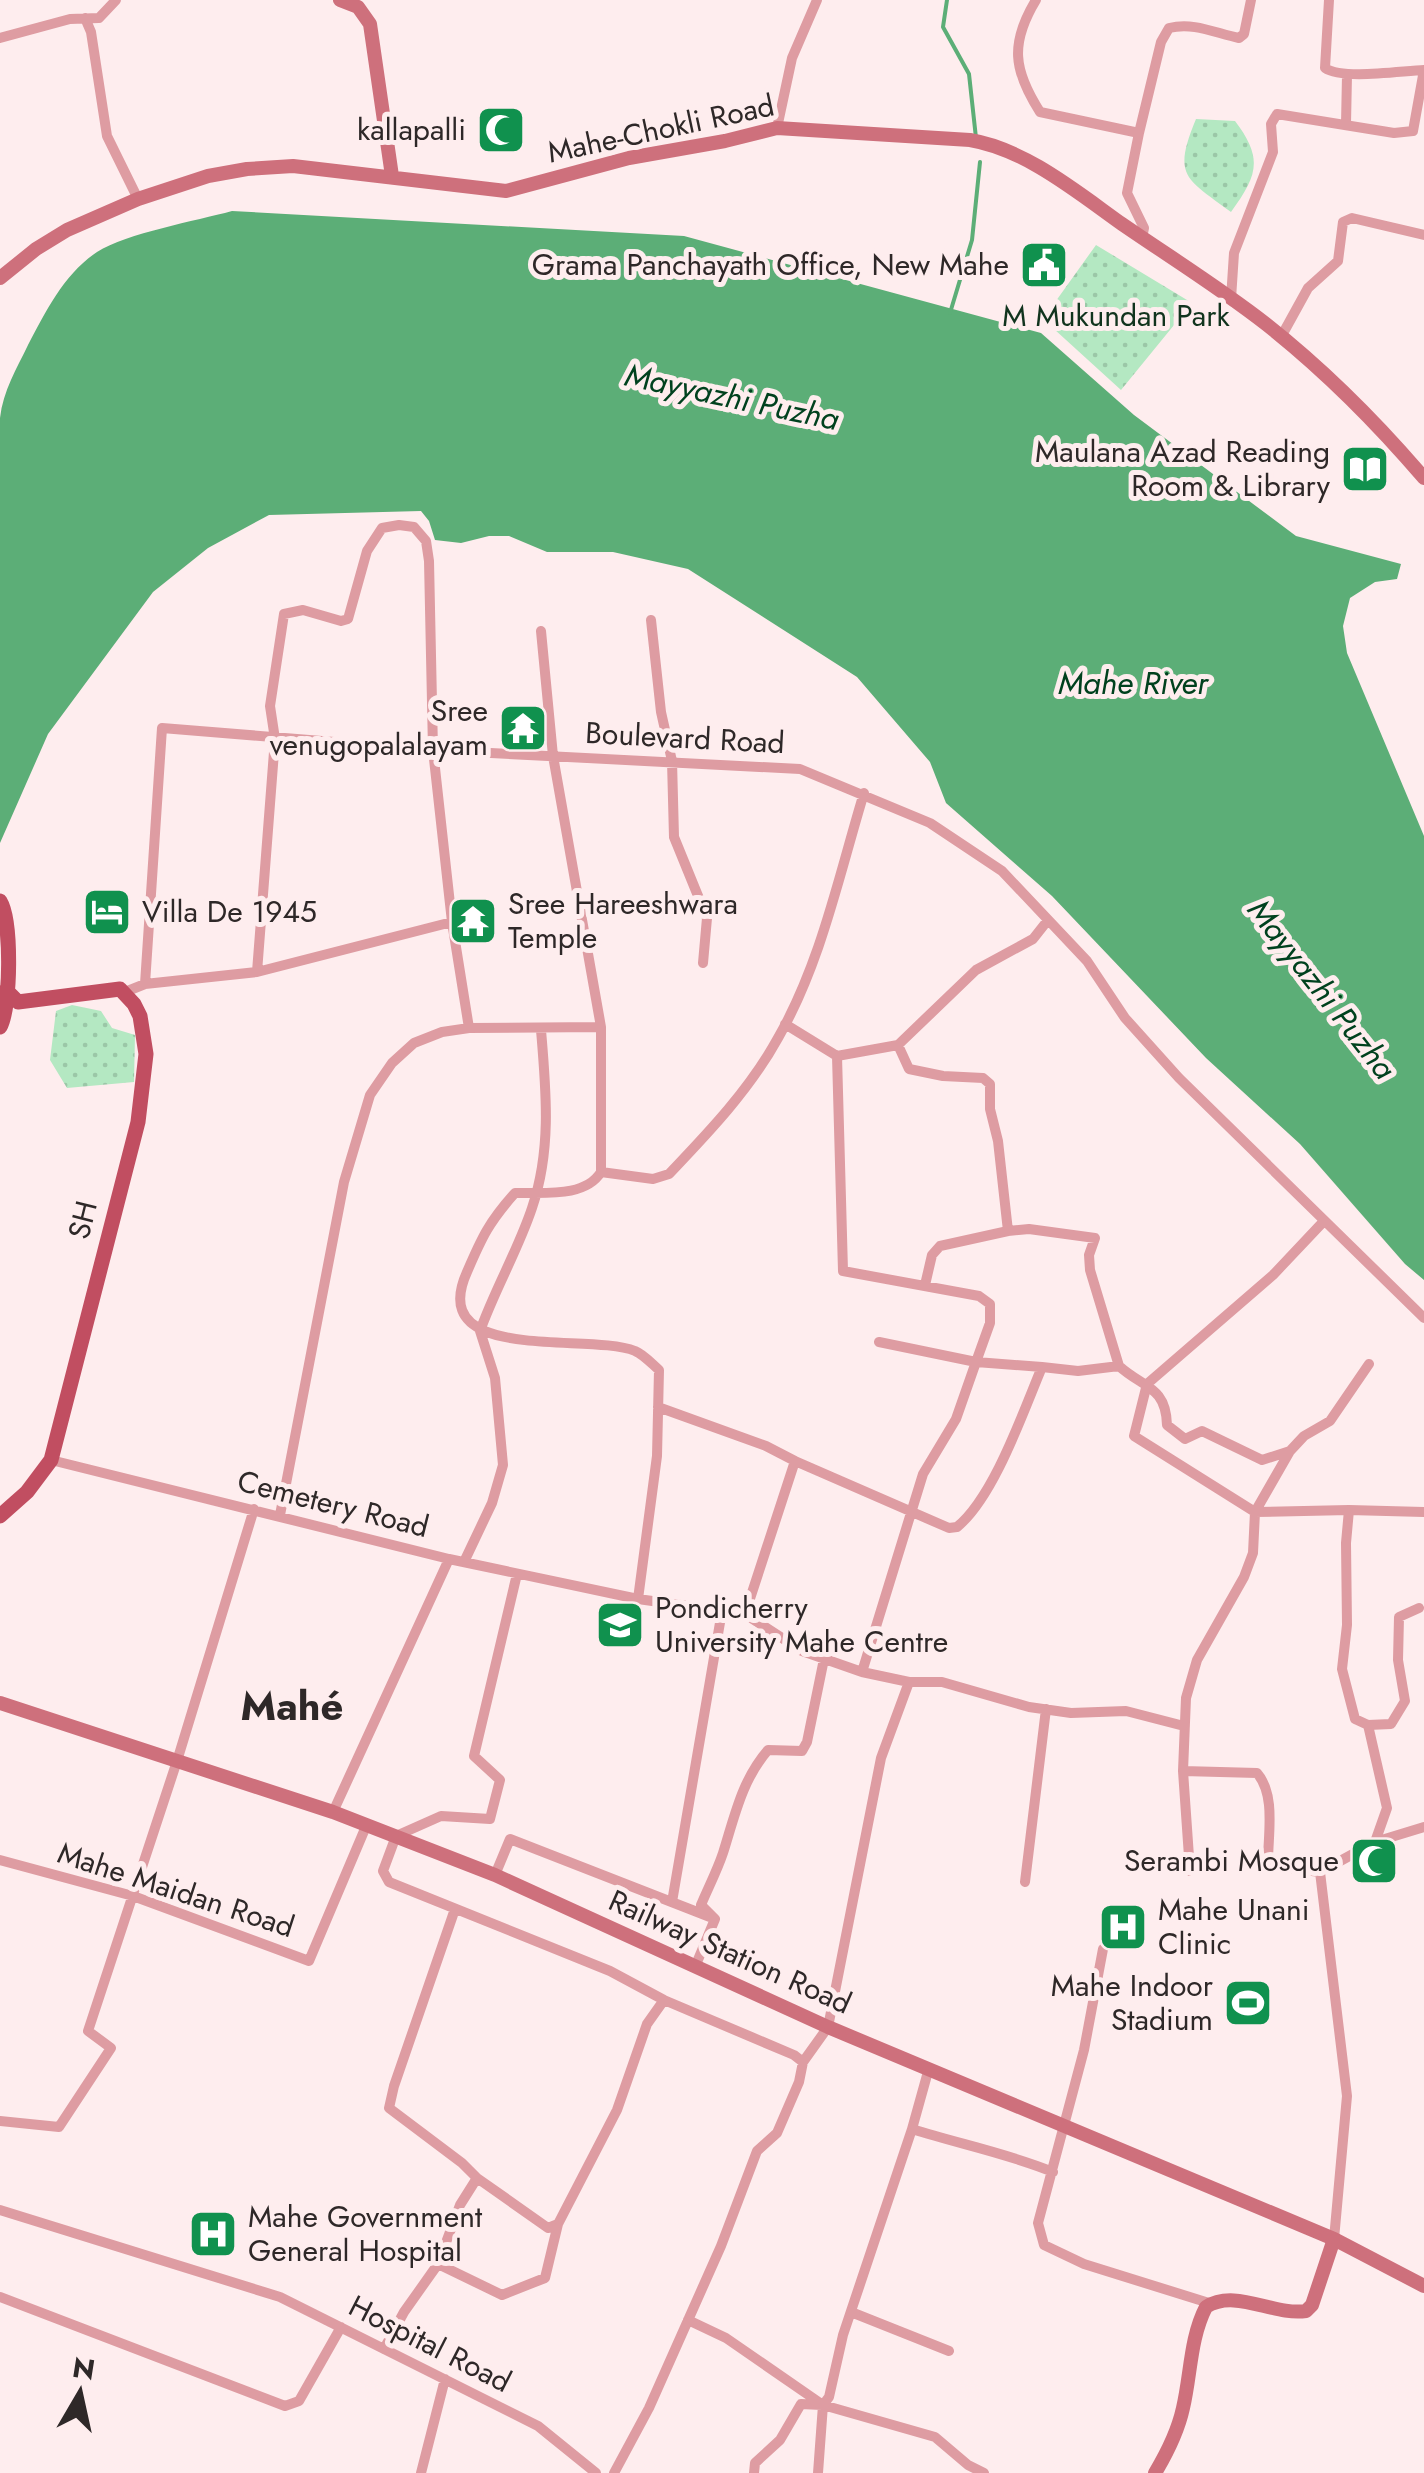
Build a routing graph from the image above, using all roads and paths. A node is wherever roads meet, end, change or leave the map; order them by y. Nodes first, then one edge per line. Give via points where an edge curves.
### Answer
1 (116, 0) edge
2 (340, 0) edge
3 (817, 0) edge
4 (1036, 0) edge
5 (1250, 0) edge
6 (1329, 0) edge
7 (85, 18) junction
8 (0, 38) edge
9 (1346, 75) junction
10 (1346, 124) junction
11 (776, 128) junction
12 (1419, 130) edge
13 (1139, 133) junction
14 (392, 176) junction
15 (138, 199) junction
16 (1424, 235) edge
17 (1142, 238) junction
18 (0, 278) edge
19 (1231, 299) junction
20 (1281, 337) junction
21 (1424, 478) edge
22 (650, 620) dead end
23 (541, 631) dead end
24 (275, 739) junction
25 (433, 750) junction
26 (553, 756) junction
27 (672, 761) junction
28 (864, 793) junction
29 (0, 901) edge
30 (1048, 920) junction
31 (452, 922) junction
32 (4, 925) edge
33 (703, 963) dead end
34 (257, 972) junction
35 (145, 984) junction
36 (6, 990) junction
37 (126, 992) junction
38 (56, 1000) junction
39 (784, 1024) junction
40 (1, 1026) edge
41 (602, 1027) junction
42 (470, 1028) junction
43 (541, 1030) junction
44 (898, 1045) junction
45 (836, 1056) junction
46 (601, 1172) junction
47 (536, 1192) junction
48 (1324, 1221) junction
49 (1008, 1231) junction
50 (925, 1285) junction
51 (1424, 1318) edge
52 (480, 1330) junction
53 (879, 1342) dead end
54 (976, 1362) junction
55 (1369, 1364) dead end
56 (1120, 1366) junction
57 (1042, 1367) junction
58 (1147, 1384) junction
59 (658, 1407) junction
60 (1290, 1451) junction
61 (51, 1460) junction
62 (795, 1461) junction
63 (254, 1509) junction
64 (909, 1510) junction
65 (1348, 1510) junction
66 (1254, 1512) junction
67 (1424, 1512) edge
68 (280, 1515) junction
69 (0, 1516) edge
70 (449, 1559) junction
71 (464, 1562) junction
72 (517, 1574) junction
73 (638, 1599) junction
74 (1419, 1608) dead end
75 (722, 1611) junction
76 (744, 1614) junction
77 (824, 1659) junction
78 (862, 1672) junction
79 (909, 1682) junction
80 (0, 1703) edge
81 (1046, 1709) junction
82 (1368, 1725) junction
83 (1184, 1726) junction
84 (177, 1761) junction
85 (1184, 1770) junction
86 (333, 1812) junction
87 (367, 1824) junction
88 (1424, 1827) edge
89 (396, 1836) junction
90 (1375, 1842) junction
91 (0, 1860) edge
92 (1190, 1871) dead end
93 (1320, 1872) junction
94 (495, 1876) junction
95 (1025, 1882) dead end
96 (133, 1896) junction
97 (672, 1902) junction
98 (456, 1909) junction
99 (715, 1919) junction
100 (1103, 1949) dead end
101 (695, 1966) junction
102 (664, 2000) junction
103 (828, 2027) junction
104 (803, 2062) junction
105 (929, 2068) junction
106 (0, 2121) edge
107 (1063, 2123) junction
108 (912, 2129) junction
109 (1053, 2172) junction
110 (477, 2178) junction
111 (0, 2210) edge
112 (558, 2224) junction
113 (1334, 2239) junction
114 (438, 2264) junction
115 (1424, 2286) edge
116 (0, 2297) edge
117 (1209, 2303) junction
118 (851, 2312) junction
119 (688, 2320) junction
120 (342, 2328) junction
121 (384, 2349) junction
122 (949, 2351) dead end
123 (445, 2379) junction
124 (823, 2405) junction
125 (421, 2473) edge
126 (596, 2473) edge
127 (614, 2473) edge
128 (754, 2473) edge
129 (818, 2473) edge
130 (984, 2473) edge
131 (1155, 2473) edge

1 - 7 street via 99,18
2 - 14 street via 358,7 370,24
3 - 11 street via 792,58
4 - 13 street via 1015,50 1026,91 1040,112
5 - 13 street via 1239,38 1184,25 1164,33
6 - 9 street via 1325,68
7 - 8 street
7 - 15 street via 107,136
9 - 10 street
9 - 12 street via 1424,70
10 - 12 street via 1394,133
10 - 19 street via 1277,114 1273,152 1234,253
11 - 14 street, Mahe-Chokli Road via 506,191
11 - 17 street, Mahe-Chokli Road via 994,144
13 - 17 street via 1126,193 1144,228
14 - 15 street, Mahe-Chokli Road via 292,166 247,169
15 - 18 street, Mahe-Chokli Road via 68,230
16 - 20 street via 1352,218 1343,222 1338,261 1308,288
17 - 19 street, Mahe-Chokli Road
19 - 20 street, Mahe-Chokli Road
20 - 21 street, Mahe-Chokli Road
22 - 27 street
23 - 26 street
24 - 25 street, Boulevard Road
24 - 25 street via 270,706 284,614 303,610 348,618 367,551 382,528 399,524 414,527 426,541
24 - 34 street
24 - 35 street, Boulevard Road via 162,728
25 - 26 street, Boulevard Road
25 - 31 street
26 - 27 street, Boulevard Road
26 - 41 street
27 - 28 street, Boulevard Road via 800,769
27 - 33 street via 674,837 707,918
28 - 30 street, Boulevard Road via 930,823 1002,871
28 - 39 street via 813,964
29 - 32 main road
30 - 44 street via 1033,939 976,970
30 - 48 street, Boulevard Road via 1179,1078
31 - 34 street
31 - 42 street
32 - 36 main road
34 - 35 street
35 - 37 street
36 - 38 main road via 18,1002
36 - 40 main road
37 - 38 main road via 111,988
37 - 61 main road, SH via 140,1016 146,1054 138,1122
38 - 40 main road
39 - 45 street
39 - 46 street via 740,1094 669,1174 654,1179
41 - 43 street
41 - 46 street
42 - 43 street
42 - 68 street via 414,1043 370,1095 344,1182
43 - 47 street via 547,1130
44 - 45 street
44 - 49 street via 909,1068 990,1084
45 - 50 street via 843,1271
46 - 47 street via 579,1190
47 - 52 street
47 - 52 street via 515,1194 489,1222 460,1287 460,1308
48 - 51 street, Boulevard Road
48 - 58 street via 1273,1275
49 - 50 street via 940,1246
49 - 56 street via 1094,1238 1090,1270
50 - 54 street via 990,1304
52 - 59 street via 635,1351 659,1370
52 - 71 street via 495,1378 503,1466
53 - 54 street
54 - 57 street
54 - 64 street via 956,1419
55 - 60 street via 1330,1422
56 - 57 street
56 - 58 street
57 - 64 street via 1004,1454 962,1523 949,1528
58 - 60 street via 1166,1407 1167,1426 1185,1439 1202,1430 1262,1460
58 - 66 street via 1134,1436
59 - 62 street
59 - 73 street via 658,1456
60 - 66 street
61 - 63 street, Cemetery Road
61 - 69 main road, SH
62 - 64 street
62 - 76 street
63 - 68 street, Cemetery Road
63 - 84 street
64 - 78 street
65 - 66 street
65 - 67 street
65 - 82 street via 1342,1670 1355,1719
66 - 83 street via 1253,1553 1197,1660
68 - 70 street, Cemetery Road
70 - 71 street
70 - 86 street, Cemetery Road
71 - 72 street
72 - 73 street
72 - 89 street via 474,1756 500,1780 490,1819 441,1816
73 - 75 street
74 - 82 street via 1399,1617 1405,1701 1391,1724
75 - 76 street
75 - 97 street
76 - 77 street
77 - 78 street
77 - 99 street via 802,1751 768,1750 752,1768 735,1808 701,1905
78 - 79 street
79 - 81 street via 942,1682
79 - 103 street via 881,1758
80 - 84 street, Railway Station Road
81 - 83 street via 1126,1711
81 - 95 street
82 - 90 street via 1387,1808
83 - 85 street
84 - 86 street, Railway Station Road
84 - 96 street
85 - 92 street
85 - 93 street via 1257,1774 1268,1795 1268,1862
86 - 87 street, Railway Station Road
87 - 89 street, Railway Station Road
87 - 96 street, Mahe Maidan Road via 309,1961
88 - 90 street
89 - 94 street, Railway Station Road
89 - 98 street via 383,1871 389,1882
90 - 93 street
91 - 96 street, Mahe Maidan Road
93 - 113 street via 1347,2096
94 - 97 street via 510,1839
94 - 101 street, Railway Station Road
96 - 106 street via 88,2031 111,2048 59,2127
97 - 99 street
98 - 102 street
98 - 110 street via 389,2108
99 - 101 street
100 - 107 street
101 - 103 street, Railway Station Road
102 - 104 street
102 - 112 street via 647,2024 617,2110
103 - 104 street
103 - 105 street, Railway Station Road
104 - 119 street via 777,2133 757,2151
105 - 107 street, Railway Station Road
105 - 108 street
107 - 109 street
107 - 113 street, Railway Station Road
108 - 109 street
108 - 118 street
109 - 117 street via 1038,2223 1044,2246
110 - 112 street via 548,2228
110 - 114 street
111 - 120 street, Hospital Road via 280,2297
112 - 114 street via 545,2278 502,2295
113 - 115 street, Railway Station Road
113 - 117 street via 1306,2311
114 - 121 street
116 - 120 street via 285,2406 299,2401
117 - 131 street via 1194,2339 1183,2411
118 - 122 street
118 - 124 street
119 - 124 street via 726,2338
119 - 127 street
120 - 121 street, Hospital Road
121 - 123 street, Hospital Road
123 - 125 street
123 - 126 street, Hospital Road via 538,2426
124 - 128 street via 801,2404 780,2440 755,2462
124 - 129 street
124 - 130 street via 934,2437

